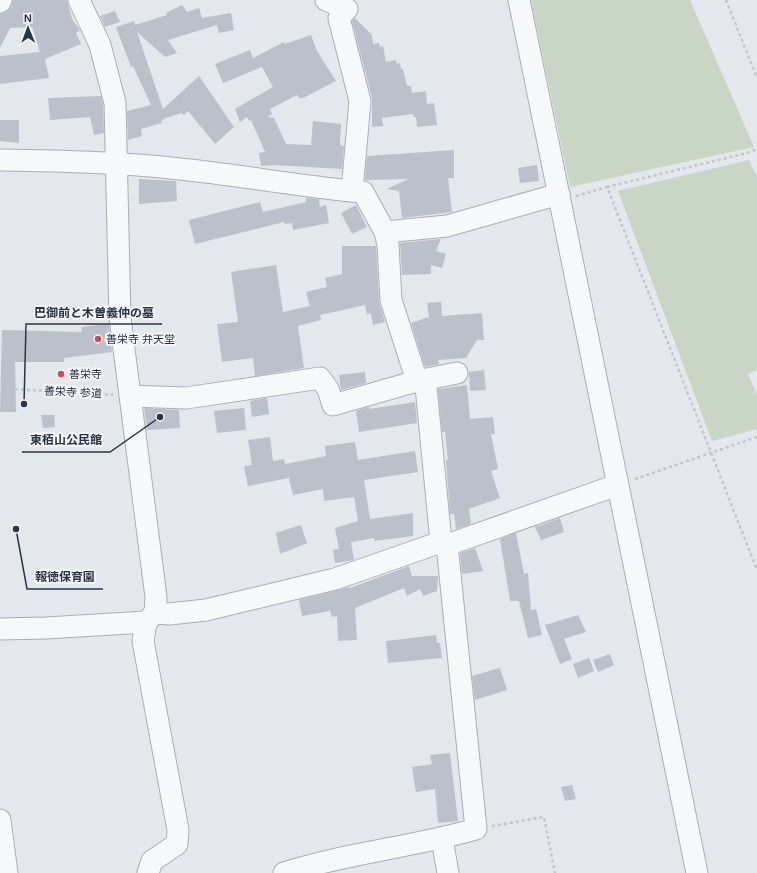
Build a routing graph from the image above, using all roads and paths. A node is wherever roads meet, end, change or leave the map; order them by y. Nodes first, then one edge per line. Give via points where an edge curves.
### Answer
1 (79, 0) edge
2 (326, 0) edge
3 (519, 0) edge
4 (726, 0) edge
5 (757, 78) edge
6 (757, 149) edge
7 (0, 160) edge
8 (117, 163) junction
9 (607, 187) junction
10 (357, 191) junction
11 (560, 197) junction
12 (385, 232) junction
13 (457, 373) dead end
14 (417, 381) junction
15 (15, 389) dead end
16 (130, 396) junction
17 (757, 437) edge
18 (712, 453) junction
19 (617, 485) junction
20 (444, 544) junction
21 (757, 570) edge
22 (151, 618) junction
23 (0, 629) edge
24 (0, 820) edge
25 (476, 829) junction
26 (442, 839) junction
27 (7, 873) edge
28 (148, 873) edge
29 (284, 873) edge
30 (448, 873) edge
31 (555, 873) edge
32 (697, 873) edge

1 - 8 street via 100,45 115,103
2 - 10 street via 347,9 339,18 360,101
3 - 11 street
4 - 5 path
6 - 9 path
7 - 8 street
8 - 10 street
8 - 16 street via 120,318
9 - 11 path
9 - 18 path
10 - 12 street
11 - 12 street via 447,226
11 - 19 street
12 - 14 street via 391,300
13 - 14 street
14 - 16 street via 333,405 328,389 320,378 186,398
14 - 20 street via 426,387
15 - 16 path, 善栄寺 参道
16 - 22 street via 156,597
17 - 18 path
18 - 19 path
18 - 21 path
19 - 20 street
19 - 32 street
20 - 22 street via 335,579 206,610
20 - 25 street
22 - 23 street via 46,628
22 - 28 street via 143,640 178,830 177,844 152,861
24 - 27 street
25 - 26 street
25 - 31 path via 544,817
26 - 29 street via 337,858
26 - 30 street

